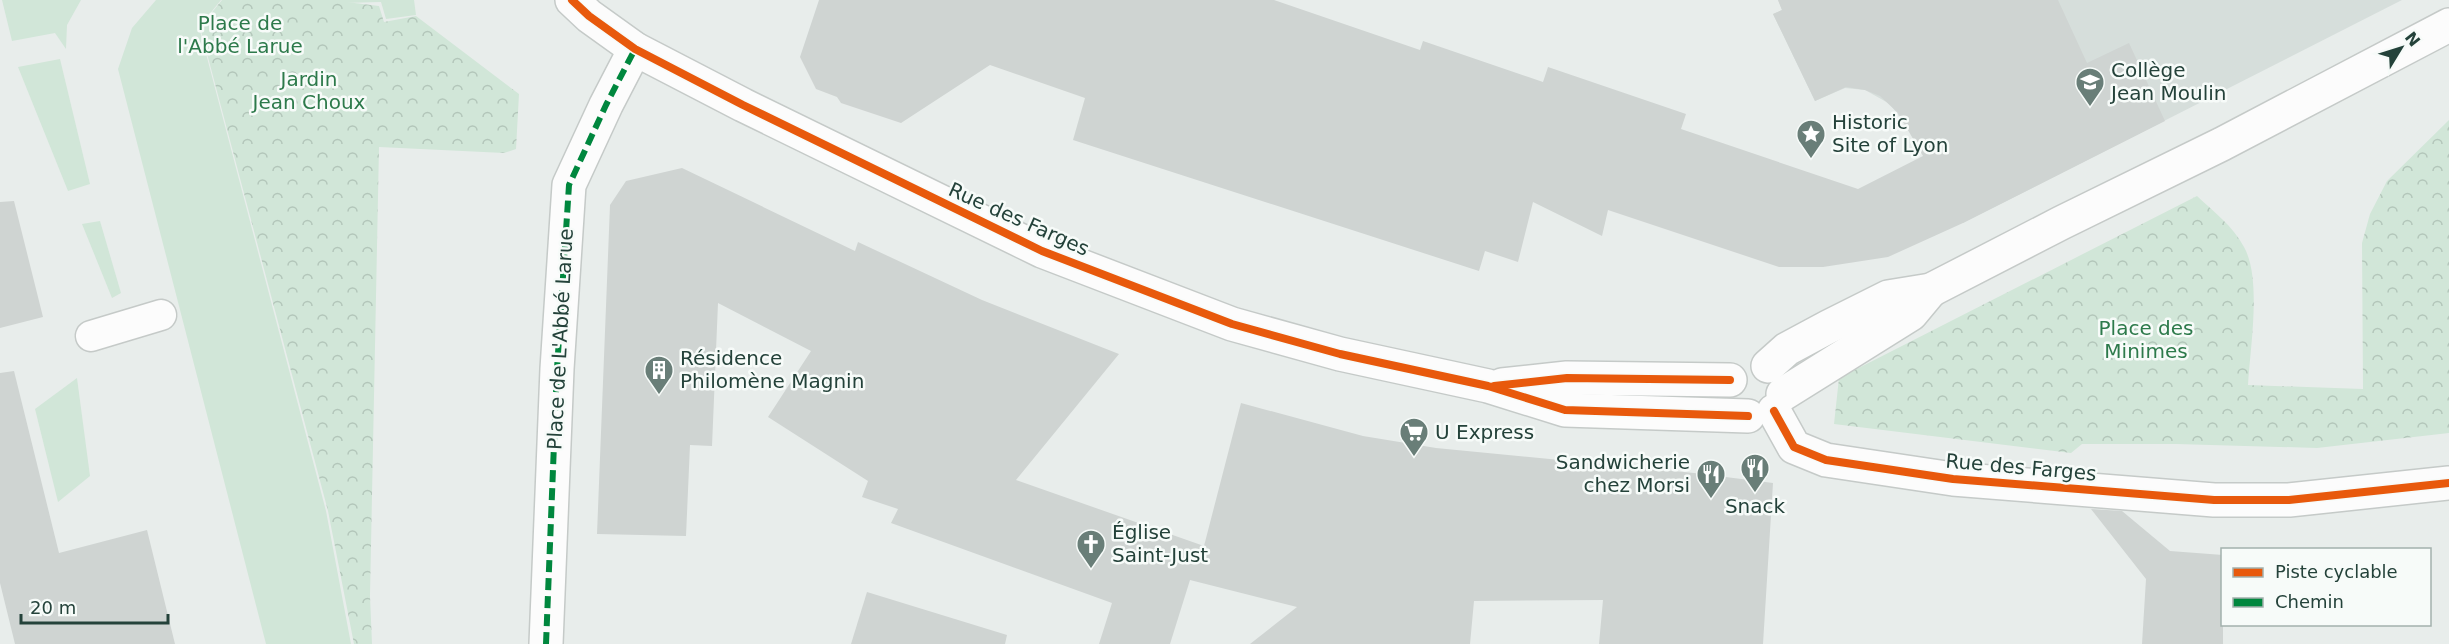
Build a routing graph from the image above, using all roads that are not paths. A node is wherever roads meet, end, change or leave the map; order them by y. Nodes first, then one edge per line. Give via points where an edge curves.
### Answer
1 (572, 0) edge
2 (2449, 25) edge
3 (635, 49) junction
4 (1931, 290) junction
5 (161, 315) dead end
6 (91, 336) dead end
7 (1768, 366) junction
8 (1730, 380) junction
9 (1488, 386) junction
10 (1768, 407) junction
11 (2449, 483) edge
12 (546, 644) edge

1 - 3 street, Rue des Farges
2 - 4 street
3 - 9 street, Rue des Farges via 1042,251 1232,324 1340,354
3 - 12 street, Place de L'Abbé Larue via 569,185
4 - 7 street via 1888,297 1787,349
4 - 10 street via 1911,314
5 - 6 lane
7 - 8 street via 1742,366
7 - 10 street via 1780,378
8 - 9 street, Rue des Farges via 1567,378
8 - 10 street via 1730,398 1740,413
9 - 10 street, Rue des Farges via 1565,410
10 - 11 street, Rue des Farges via 1794,447 1826,460 2006,484 2214,500 2289,500

